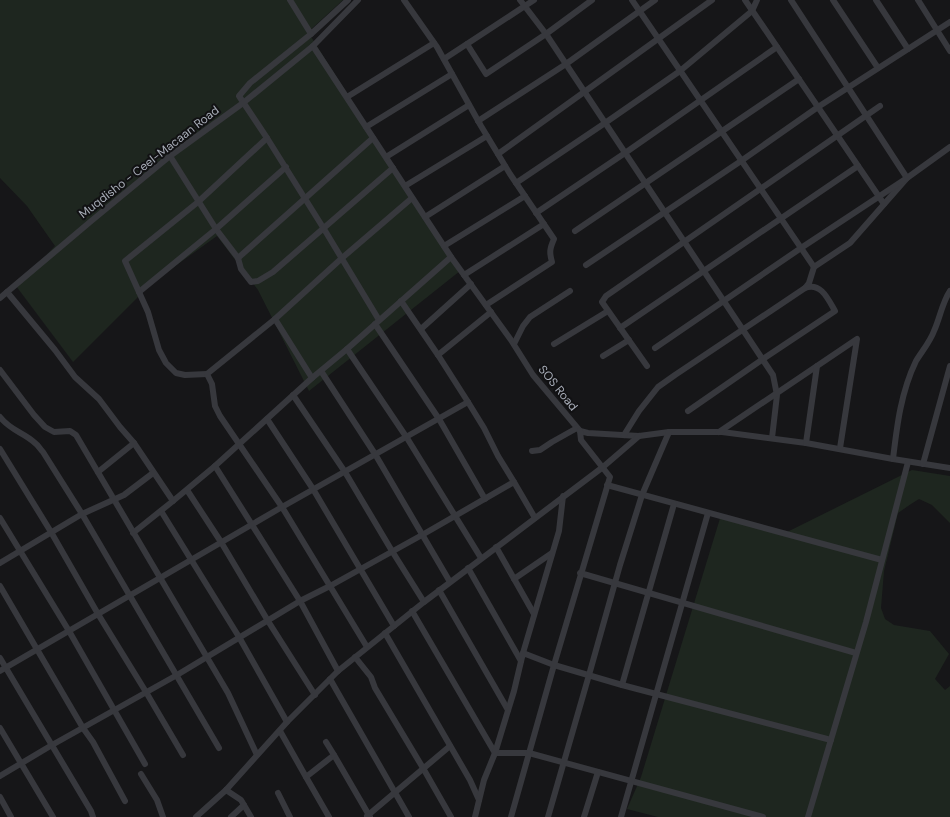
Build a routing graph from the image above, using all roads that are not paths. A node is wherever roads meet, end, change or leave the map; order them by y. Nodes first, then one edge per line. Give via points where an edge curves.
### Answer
1 (290, 0) edge
2 (348, 0) edge
3 (358, 0) edge
4 (520, 0) edge
5 (534, 0) edge
6 (592, 0) edge
7 (632, 0) edge
8 (655, 0) edge
9 (712, 0) edge
10 (744, 0) edge
11 (757, 0) edge
12 (791, 0) edge
13 (833, 0) edge
14 (876, 0) edge
15 (918, 0) edge
16 (408, 1) edge
17 (525, 7) junction
18 (639, 11) junction
19 (752, 11) junction
20 (950, 22) edge
21 (937, 30) junction
22 (311, 34) junction
23 (546, 34) junction
24 (658, 39) junction
25 (434, 43) junction
26 (467, 44) junction
27 (313, 46) junction
28 (777, 47) junction
29 (908, 49) junction
30 (950, 51) edge
31 (444, 59) junction
32 (566, 64) junction
33 (878, 68) junction
34 (680, 70) junction
35 (452, 74) junction
36 (799, 79) junction
37 (848, 87) junction
38 (585, 93) junction
39 (347, 97) junction
40 (700, 101) junction
41 (243, 103) junction
42 (469, 105) junction
43 (880, 106) dead end
44 (818, 107) junction
45 (866, 116) junction
46 (478, 121) junction
47 (605, 123) junction
48 (366, 127) junction
49 (487, 136) junction
50 (838, 136) junction
51 (267, 138) junction
52 (373, 138) junction
53 (950, 147) edge
54 (625, 153) junction
55 (498, 154) junction
56 (170, 156) junction
57 (386, 157) junction
58 (741, 161) junction
59 (505, 166) junction
60 (858, 166) junction
61 (286, 167) junction
62 (393, 168) junction
63 (907, 178) junction
64 (516, 183) junction
65 (405, 186) junction
66 (760, 189) junction
67 (525, 196) junction
68 (879, 196) junction
69 (412, 198) junction
70 (304, 199) junction
71 (198, 202) junction
72 (884, 204) junction
73 (665, 212) junction
74 (536, 213) junction
75 (425, 217) junction
76 (780, 218) junction
77 (544, 224) junction
78 (324, 228) junction
79 (216, 229) junction
80 (574, 231) dead end
81 (684, 242) junction
82 (444, 246) junction
83 (801, 248) junction
84 (451, 257) junction
85 (238, 258) junction
86 (342, 258) junction
87 (586, 265) dead end
88 (814, 267) junction
89 (704, 270) junction
90 (464, 275) junction
91 (471, 284) junction
92 (806, 288) junction
93 (570, 291) dead end
94 (950, 291) edge
95 (7, 292) junction
96 (139, 292) junction
97 (0, 298) edge
98 (724, 300) junction
99 (401, 301) junction
100 (486, 305) junction
101 (608, 311) junction
102 (491, 312) junction
103 (275, 319) junction
104 (377, 322) junction
105 (620, 328) junction
106 (420, 329) junction
107 (743, 329) junction
108 (628, 340) junction
109 (514, 344) junction
110 (554, 344) dead end
111 (655, 348) dead end
112 (348, 349) junction
113 (438, 355) junction
114 (603, 356) dead end
115 (763, 359) junction
116 (647, 366) dead end
117 (817, 366) junction
118 (0, 370) edge
119 (949, 370) edge
120 (321, 371) junction
121 (207, 374) junction
122 (312, 378) junction
123 (777, 393) junction
124 (293, 395) junction
125 (468, 402) junction
126 (688, 411) dead end
127 (0, 416) edge
128 (268, 419) junction
129 (439, 419) junction
130 (578, 430) junction
131 (670, 432) junction
132 (719, 432) junction
133 (624, 435) junction
134 (639, 436) junction
135 (406, 438) junction
136 (772, 438) junction
137 (134, 443) junction
138 (806, 443) junction
139 (240, 444) junction
140 (840, 448) junction
141 (0, 449) edge
142 (532, 451) dead end
143 (375, 454) junction
144 (893, 459) junction
145 (908, 462) junction
146 (923, 464) junction
147 (215, 466) junction
148 (603, 467) junction
149 (950, 468) edge
150 (98, 472) junction
151 (345, 472) junction
152 (153, 473) junction
153 (514, 482) junction
154 (607, 485) junction
155 (187, 490) junction
156 (313, 490) junction
157 (642, 495) junction
158 (563, 496) junction
159 (114, 499) junction
160 (484, 499) junction
161 (173, 501) junction
162 (674, 504) junction
163 (282, 507) junction
164 (161, 511) junction
165 (708, 513) junction
166 (82, 514) junction
167 (455, 516) junction
168 (0, 518) edge
169 (535, 518) junction
170 (252, 525) junction
171 (51, 532) junction
172 (133, 533) junction
173 (422, 535) junction
174 (222, 542) junction
175 (496, 547) junction
176 (20, 551) junction
177 (392, 551) junction
178 (552, 553) junction
179 (481, 558) junction
180 (191, 560) junction
181 (882, 560) junction
182 (0, 563) edge
183 (360, 568) junction
184 (468, 568) junction
185 (580, 573) junction
186 (160, 578) junction
187 (514, 579) junction
188 (450, 582) junction
189 (615, 583) junction
190 (0, 586) edge
191 (330, 586) junction
192 (439, 590) junction
193 (648, 593) junction
194 (130, 596) junction
195 (300, 601) junction
196 (424, 602) junction
197 (682, 602) junction
198 (412, 612) junction
199 (98, 614) junction
200 (534, 614) junction
201 (268, 620) junction
202 (394, 626) junction
203 (69, 631) junction
204 (384, 633) junction
205 (239, 637) junction
206 (367, 647) junction
207 (37, 650) junction
208 (523, 653) junction
209 (856, 653) junction
210 (207, 656) junction
211 (355, 657) junction
212 (0, 658) edge
213 (521, 661) junction
214 (554, 665) junction
215 (3, 670) edge
216 (338, 671) junction
217 (177, 675) junction
218 (589, 675) junction
219 (330, 679) junction
220 (622, 685) junction
221 (146, 692) junction
222 (656, 694) junction
223 (315, 695) junction
224 (115, 710) junction
225 (508, 710) junction
226 (288, 722) junction
227 (0, 728) edge
228 (83, 728) junction
229 (280, 730) junction
230 (831, 740) junction
231 (326, 742) dead end
232 (52, 745) junction
233 (450, 746) junction
234 (218, 748) dead end
235 (495, 753) junction
236 (529, 753) junction
237 (183, 755) dead end
238 (257, 755) junction
239 (334, 755) junction
240 (563, 763) junction
241 (21, 764) junction
242 (145, 764) dead end
243 (424, 768) junction
244 (598, 772) junction
245 (141, 774) dead end
246 (0, 776) edge
247 (306, 777) junction
248 (630, 781) junction
249 (226, 790) junction
250 (278, 793) dead end
251 (395, 793) junction
252 (0, 797) edge
253 (124, 801) dead end
254 (479, 801) junction
255 (244, 805) junction
256 (369, 816) edge
257 (11, 817) edge
258 (53, 817) edge
259 (92, 817) edge
260 (163, 817) edge
261 (196, 817) edge
262 (231, 817) edge
263 (250, 817) edge
264 (290, 817) edge
265 (329, 817) edge
266 (409, 817) edge
267 (451, 817) edge
268 (475, 817) edge
269 (511, 817) edge
270 (548, 817) edge
271 (584, 817) edge
272 (620, 817) edge
273 (763, 817) edge
274 (808, 817) edge

1 - 22 street
2 - 22 street
3 - 27 street, Muqdisho - Ceel-Macaan Road
4 - 17 street
5 - 17 street
6 - 23 street
7 - 18 street
8 - 18 street
9 - 24 street
10 - 19 street
11 - 19 street
12 - 37 street
13 - 33 street
14 - 29 street
15 - 21 street
16 - 25 street
17 - 23 street
17 - 26 street
18 - 24 street
18 - 32 street
19 - 28 street
19 - 34 street
20 - 21 street
21 - 29 street
21 - 30 street
22 - 41 street via 250,83 239,96
23 - 26 street via 486,74
23 - 32 street
24 - 34 street
24 - 38 street
25 - 31 street
25 - 39 street
26 - 31 street
27 - 39 street, SOS Road
27 - 41 street, Muqdisho - Ceel-Macaan Road
28 - 36 street
28 - 40 street
29 - 33 street
31 - 35 street
32 - 38 street
32 - 46 street
33 - 37 street
34 - 40 street
34 - 47 street
35 - 42 street
35 - 48 street
36 - 44 street
36 - 80 street
37 - 44 street
37 - 45 street
38 - 47 street
38 - 55 street
39 - 48 street, SOS Road
40 - 54 street
40 - 58 street
41 - 51 street
41 - 56 street, Muqdisho - Ceel-Macaan Road
42 - 46 street
42 - 57 street
43 - 45 street
44 - 50 street
44 - 58 street
45 - 50 street
45 - 63 street
46 - 49 street
47 - 54 street
47 - 64 street
48 - 52 street, SOS Road
49 - 55 street
49 - 65 street
50 - 60 street
50 - 66 street
51 - 61 street
51 - 71 street
52 - 57 street, SOS Road
52 - 70 street
53 - 63 street
54 - 73 street
54 - 74 street
55 - 59 street
56 - 71 street
56 - 95 street, Muqdisho - Ceel-Macaan Road
57 - 62 street, SOS Road
58 - 66 street
58 - 73 street
59 - 64 street
59 - 75 street
60 - 68 street
60 - 76 street
61 - 70 street
61 - 79 street
62 - 65 street, SOS Road
62 - 78 street
63 - 68 street
63 - 72 street
64 - 67 street
65 - 69 street, SOS Road
66 - 76 street
66 - 81 street
67 - 74 street
67 - 82 street
68 - 72 street
68 - 83 street
69 - 75 street, SOS Road
69 - 86 street
70 - 78 street
70 - 85 street
71 - 79 street
71 - 96 street via 125,261
72 - 88 street via 850,243
73 - 81 street
73 - 87 street
74 - 77 street
75 - 82 street, SOS Road
76 - 83 street
76 - 89 street
77 - 90 street
77 - 100 street via 554,239 550,248 552,262
78 - 85 street via 258,281 251,282 241,269
78 - 86 street
79 - 85 street
79 - 96 street
81 - 89 street
81 - 101 street via 606,296 602,302
82 - 84 street, SOS Road
83 - 88 street
83 - 98 street
84 - 90 street, SOS Road
84 - 99 street
86 - 103 street
86 - 104 street
88 - 92 street
89 - 98 street
89 - 105 street
90 - 91 street, SOS Road
91 - 100 street, SOS Road
91 - 106 street
92 - 107 street
92 - 115 street via 812,286 826,294 835,310
93 - 109 street via 530,317
94 - 144 street via 903,396
95 - 97 street, Muqdisho - Ceel-Macaan Road
95 - 137 street via 75,377 99,398
96 - 121 street via 166,363 176,373
98 - 107 street
98 - 111 street
99 - 104 street
99 - 106 street
100 - 102 street, SOS Road
101 - 105 street
101 - 110 street
102 - 109 street, SOS Road
102 - 113 street
103 - 121 street
103 - 122 street
104 - 112 street
104 - 129 street
105 - 108 street
106 - 113 street
107 - 115 street
107 - 133 street via 658,387
108 - 114 street
108 - 116 street
109 - 130 street, SOS Road via 533,375
112 - 120 street
112 - 135 street
113 - 125 street
115 - 123 street via 773,375
115 - 126 street
117 - 123 street
117 - 138 street
117 - 140 street via 857,339
118 - 150 street via 46,427 54,432 70,431 76,435
119 - 146 street
120 - 122 street
120 - 143 street
121 - 139 street via 215,406
122 - 124 street
123 - 132 street
123 - 136 street
124 - 128 street
124 - 151 street
125 - 129 street
125 - 153 street
127 - 166 street via 11,428 36,444
128 - 139 street
128 - 156 street
129 - 135 street
129 - 160 street
130 - 133 street via 588,434
130 - 142 street
130 - 148 street, SOS Road via 581,440
131 - 132 street
131 - 134 street
131 - 157 street
132 - 136 street
133 - 134 street
134 - 148 street
135 - 143 street
135 - 167 street
136 - 138 street
137 - 150 street
137 - 152 street
138 - 140 street
139 - 147 street
139 - 163 street
140 - 144 street
141 - 171 street
143 - 151 street
143 - 173 street
144 - 145 street
145 - 146 street
145 - 181 street
146 - 149 street
147 - 155 street
147 - 170 street
148 - 154 street via 610,477
148 - 158 street
150 - 159 street
151 - 156 street
151 - 177 street
152 - 159 street
152 - 161 street
153 - 160 street
153 - 169 street
154 - 157 street
154 - 185 street
155 - 161 street
155 - 174 street
156 - 163 street
156 - 183 street
157 - 162 street
157 - 189 street
158 - 169 street
158 - 178 street via 559,531
159 - 166 street
159 - 172 street
160 - 167 street
161 - 164 street
162 - 165 street
162 - 193 street
163 - 170 street
163 - 191 street
164 - 172 street
164 - 180 street
165 - 181 street
165 - 197 street
166 - 171 street
166 - 194 street
167 - 173 street
167 - 179 street
168 - 176 street
169 - 175 street
170 - 174 street
170 - 195 street
171 - 176 street
171 - 199 street
172 - 186 street
173 - 177 street
173 - 188 street
174 - 180 street
174 - 201 street
175 - 179 street
175 - 187 street
176 - 182 street
176 - 203 street
177 - 183 street
177 - 196 street
178 - 187 street
178 - 200 street
179 - 184 street
180 - 186 street
180 - 205 street
181 - 209 street
183 - 191 street
183 - 202 street
184 - 188 street
184 - 213 street
185 - 189 street
185 - 214 street
186 - 194 street
186 - 210 street
187 - 200 street
188 - 192 street
189 - 193 street
189 - 218 street
190 - 207 street
191 - 195 street
191 - 206 street
192 - 196 street
192 - 225 street
193 - 197 street
193 - 220 street
194 - 199 street
194 - 217 street
195 - 201 street
195 - 216 street
196 - 198 street
197 - 209 street
197 - 222 street
198 - 202 street
198 - 235 street
199 - 203 street
199 - 221 street
200 - 208 street
201 - 205 street
201 - 223 street
202 - 204 street
203 - 207 street
203 - 224 street
204 - 206 street
204 - 233 street
205 - 210 street
205 - 226 street
206 - 211 street
207 - 215 street
207 - 228 street
208 - 213 street
208 - 214 street
209 - 230 street
210 - 217 street
210 - 238 street
211 - 216 street
211 - 243 street via 371,677
212 - 215 street
213 - 225 street
214 - 218 street
214 - 236 street
215 - 232 street
216 - 219 street
217 - 221 street
217 - 234 street
218 - 220 street
218 - 240 street
219 - 223 street
219 - 251 street
220 - 222 street
221 - 224 street
221 - 237 street
222 - 230 street
222 - 248 street
223 - 226 street
224 - 228 street
224 - 242 street
225 - 235 street
226 - 229 street
227 - 241 street
228 - 232 street
228 - 253 street
229 - 238 street
229 - 247 street
230 - 274 street
231 - 239 street
232 - 241 street
232 - 259 street
233 - 243 street
233 - 254 street
235 - 236 street
235 - 254 street
236 - 240 street
236 - 269 street
238 - 249 street
239 - 247 street
239 - 256 street
240 - 244 street
240 - 270 street
241 - 246 street
241 - 258 street
243 - 251 street
243 - 267 street
244 - 248 street
244 - 271 street
245 - 260 street
247 - 265 street
248 - 272 street
248 - 273 street
249 - 255 street
249 - 261 street
250 - 264 street
251 - 256 street
251 - 266 street
252 - 257 street
254 - 268 street
255 - 262 street
255 - 263 street

